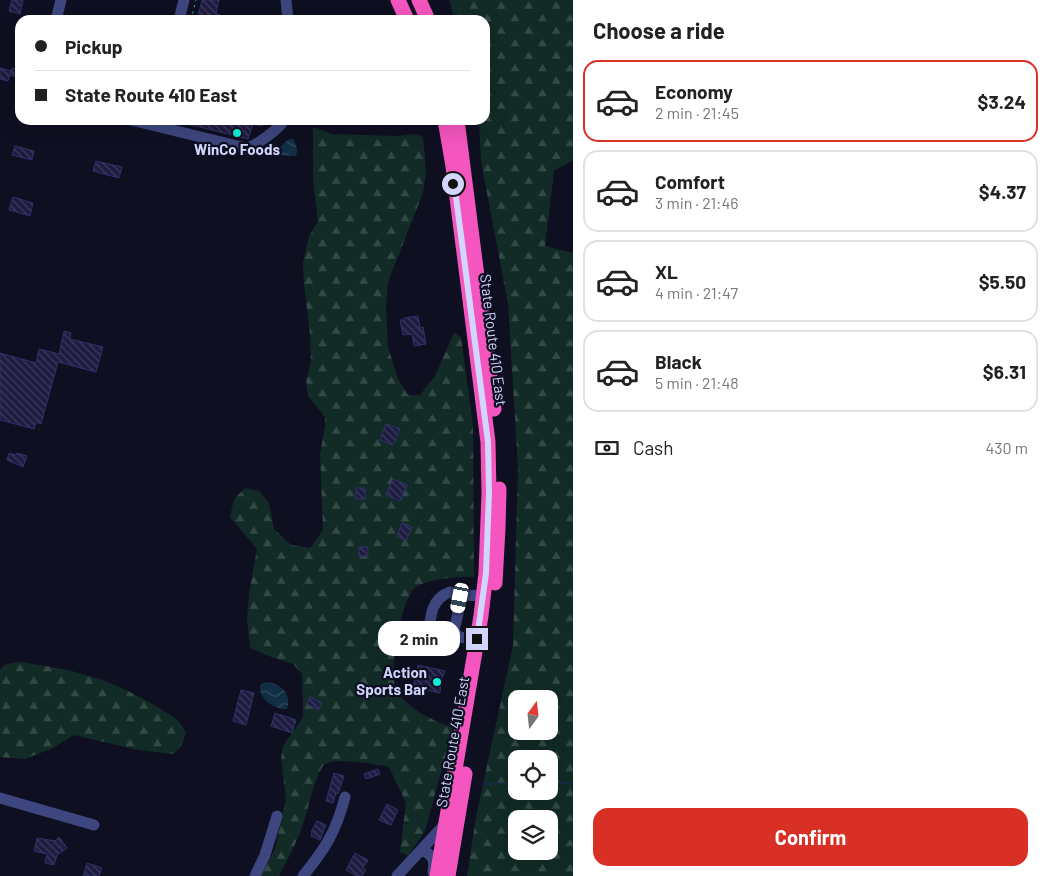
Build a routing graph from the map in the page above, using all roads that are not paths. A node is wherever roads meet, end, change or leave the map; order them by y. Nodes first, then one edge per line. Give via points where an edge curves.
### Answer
1 (61, 0) edge
2 (184, 0) edge
3 (286, 0) edge
4 (398, 0) edge
5 (407, 0) edge
6 (419, 0) edge
7 (57, 15) edge
8 (180, 15) edge
9 (288, 15) edge
10 (405, 15) edge
11 (413, 15) edge
12 (426, 15) edge
13 (163, 125) edge
14 (282, 125) edge
15 (441, 125) edge
16 (446, 125) edge
17 (457, 125) edge
18 (456, 197) junction
19 (470, 255) junction
20 (462, 595) junction
21 (483, 596) junction
22 (477, 639) junction
23 (429, 640) dead end
24 (345, 797) dead end
25 (0, 798) edge
26 (277, 816) dead end
27 (446, 823) junction
28 (94, 825) dead end
29 (421, 850) junction
30 (255, 876) edge
31 (303, 876) edge
32 (397, 876) edge
33 (432, 876) edge
34 (437, 876) edge
35 (448, 876) edge

1 - 7 street
2 - 8 street
3 - 9 street
4 - 10 highway
5 - 11 highway
6 - 12 highway
13 - 14 street via 246,148
15 - 18 highway
16 - 18 highway
17 - 19 highway
18 - 19 highway
19 - 21 highway, State Route 410 East via 488,442 489,493
19 - 35 highway, State Route 410 East via 496,428 498,536 489,631
20 - 21 street
20 - 22 street via 454,631 459,637
20 - 23 street via 450,592 437,600 430,615
21 - 22 highway, State Route 410 East
22 - 27 highway, State Route 410 East
24 - 31 street via 325,848
25 - 28 street
26 - 30 street
27 - 29 street
27 - 34 highway, State Route 410 East
29 - 32 street
29 - 33 street via 433,858

